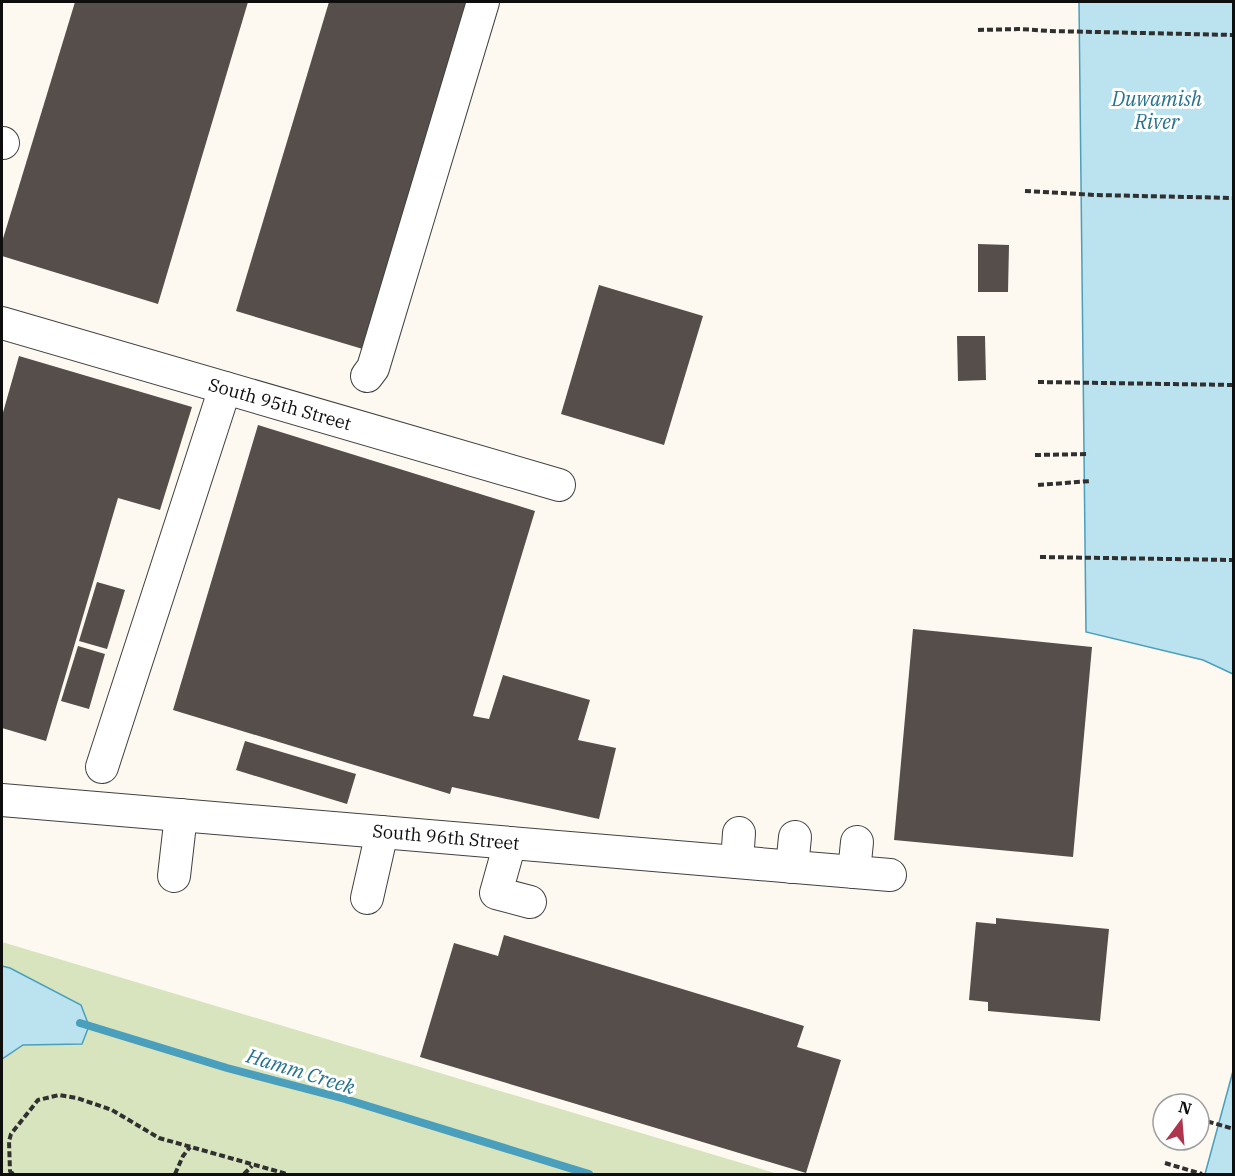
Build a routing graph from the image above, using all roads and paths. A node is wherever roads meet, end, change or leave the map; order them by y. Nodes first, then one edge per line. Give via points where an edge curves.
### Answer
1 (483, 2) edge
2 (978, 30) dead end
3 (1233, 35) edge
4 (1025, 191) dead end
5 (1233, 198) edge
6 (2, 323) edge
7 (367, 376) dead end
8 (1038, 382) dead end
9 (1233, 385) edge
10 (225, 388) junction
11 (1089, 454) dead end
12 (1035, 455) dead end
13 (1091, 481) dead end
14 (1038, 484) dead end
15 (559, 485) dead end
16 (1040, 557) dead end
17 (1233, 560) edge
18 (102, 767) dead end
19 (2, 800) edge
20 (181, 815) junction
21 (382, 832) junction
22 (510, 843) junction
23 (890, 875) dead end
24 (174, 876) dead end
25 (368, 898) dead end
26 (530, 902) dead end
27 (1211, 1123) edge
28 (1233, 1129) edge
29 (190, 1147) junction
30 (1165, 1163) dead end
31 (252, 1166) junction
32 (13, 1174) edge
33 (175, 1174) edge
34 (244, 1174) edge
35 (287, 1174) edge
36 (1202, 1174) edge

1 - 7 street via 373,368
2 - 3 path
4 - 5 path
6 - 10 street, South 95th Street
8 - 9 path
10 - 15 street, South 95th Street
10 - 18 street
11 - 12 path
13 - 14 path
16 - 17 path
19 - 20 street, South 96th Street
20 - 21 street, South 96th Street
20 - 24 street
21 - 22 street, South 96th Street
21 - 25 street
22 - 23 street, South 96th Street via 738,848 856,857
22 - 26 street via 496,893
27 - 28 path
29 - 31 path
29 - 32 path via 159,1138 94,1102 59,1095 38,1100 11,1134
29 - 33 path
30 - 36 path
31 - 34 path
31 - 35 path

